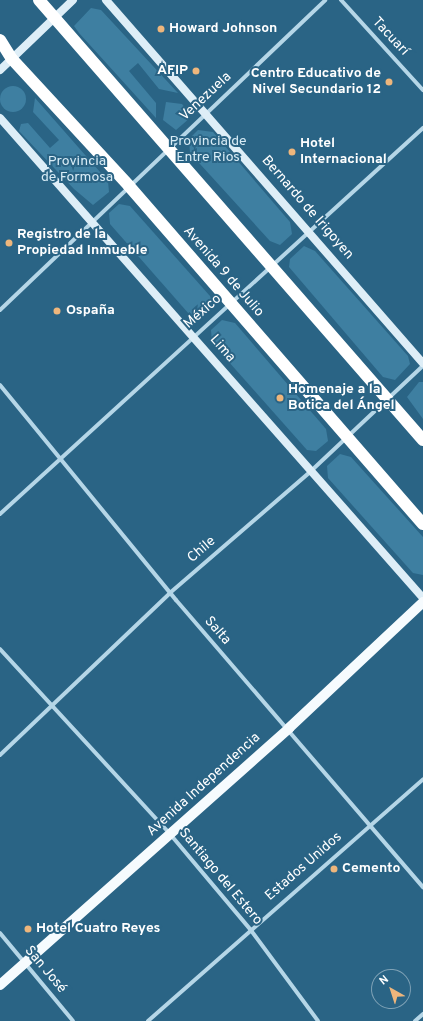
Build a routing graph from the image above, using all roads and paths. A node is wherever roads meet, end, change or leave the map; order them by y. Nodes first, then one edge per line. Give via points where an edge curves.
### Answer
1 (39, 0) edge
2 (73, 0) edge
3 (106, 0) edge
4 (324, 0) edge
5 (341, 0) edge
6 (54, 18) junction
7 (0, 40) edge
8 (12, 59) junction
9 (0, 70) edge
10 (423, 90) edge
11 (205, 112) junction
12 (0, 118) edge
13 (423, 128) edge
14 (168, 148) junction
15 (129, 186) junction
16 (90, 220) junction
17 (310, 230) junction
18 (271, 265) junction
19 (229, 303) junction
20 (0, 310) edge
21 (193, 335) junction
22 (423, 363) edge
23 (423, 366) edge
24 (0, 385) edge
25 (388, 400) junction
26 (347, 436) junction
27 (423, 440) edge
28 (63, 458) junction
29 (311, 471) junction
30 (0, 514) edge
31 (423, 524) edge
32 (171, 592) junction
33 (423, 598) edge
34 (423, 602) edge
35 (0, 648) edge
36 (54, 707) junction
37 (289, 728) junction
38 (0, 755) edge
39 (423, 779) edge
40 (371, 824) junction
41 (170, 834) junction
42 (423, 887) edge
43 (250, 929) junction
44 (0, 933) edge
45 (25, 963) junction
46 (0, 985) edge
47 (423, 1014) edge
48 (73, 1021) edge
49 (148, 1021) edge
50 (318, 1021) edge
51 (415, 1021) edge

1 - 6 highway
2 - 6 street
3 - 11 street, Bernardo de Irigoyen
4 - 11 street, Venezuela
5 - 10 street, Tacuarí
6 - 8 street
6 - 14 highway
7 - 8 highway, Avenida 9 de Julio
8 - 9 street
8 - 15 highway, Avenida 9 de Julio
11 - 14 street, Venezuela
11 - 17 street, Bernardo de Irigoyen
12 - 16 street, Lima
13 - 17 street, México
14 - 15 street, Venezuela
14 - 18 highway
15 - 16 street, Venezuela
15 - 19 highway, Avenida 9 de Julio
16 - 20 street, Venezuela
16 - 21 street, Lima
17 - 18 street, México
17 - 22 street, Bernardo de Irigoyen
18 - 19 street, México
18 - 25 highway
19 - 21 street, México
19 - 26 highway, Avenida 9 de Julio
21 - 28 street, México
21 - 29 street, Lima
23 - 25 street, Chile
24 - 28 street, Salta
25 - 26 street, Chile
25 - 27 highway
26 - 29 street, Chile
26 - 31 highway, Avenida 9 de Julio
28 - 30 street, México
28 - 32 street, Salta
29 - 32 street, Chile
29 - 33 street, Lima
32 - 36 street, Chile
32 - 37 street, Salta
34 - 37 main road, Avenida Independencia
35 - 36 street, Santiago del Estero
36 - 38 street, Chile
36 - 41 street, Santiago del Estero
37 - 40 street, Salta
37 - 41 main road, Avenida Independencia
39 - 40 street, Estados Unidos
40 - 42 street, Salta
40 - 43 street, Estados Unidos
41 - 43 street, Santiago del Estero
41 - 45 main road, Avenida Independencia
43 - 49 street, Estados Unidos
43 - 50 street, Santiago del Estero
44 - 45 street, San José
45 - 46 main road, Avenida Independencia
45 - 48 street, San José
47 - 51 street

